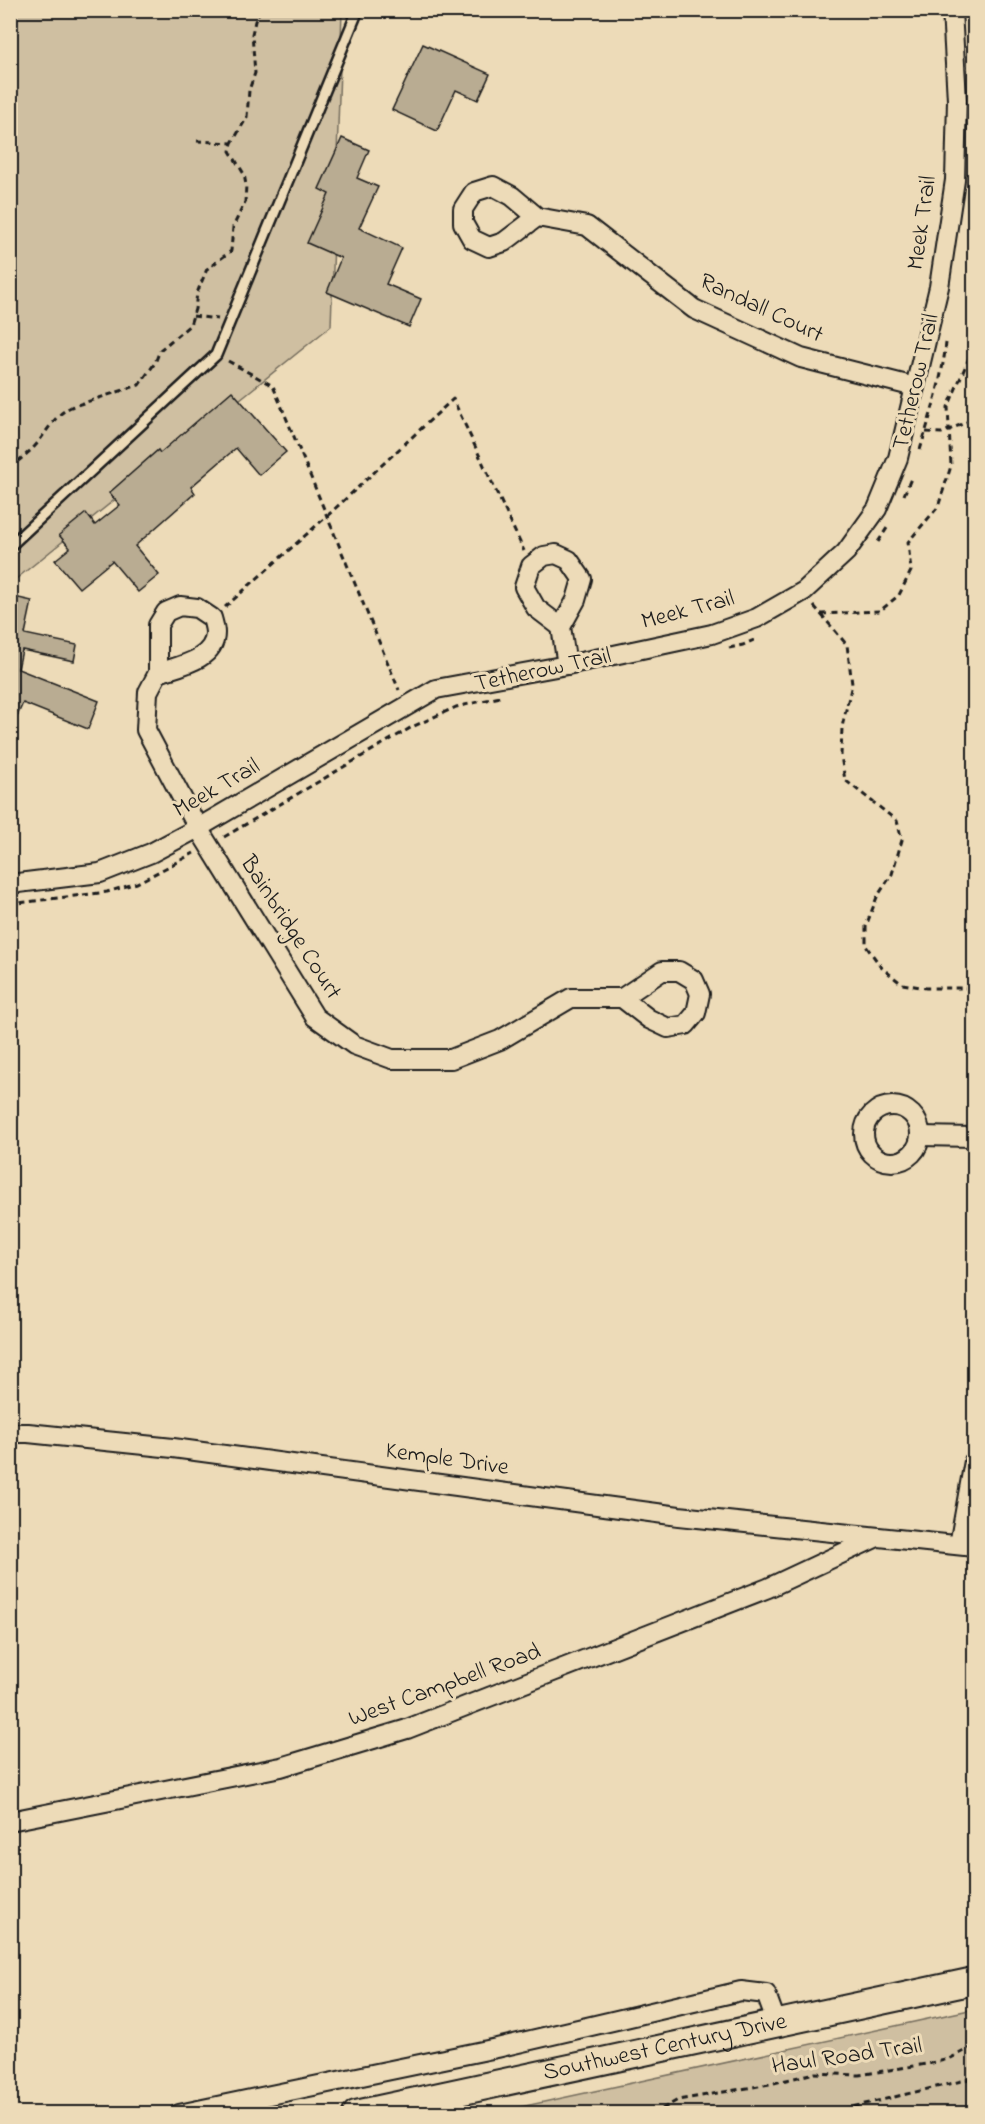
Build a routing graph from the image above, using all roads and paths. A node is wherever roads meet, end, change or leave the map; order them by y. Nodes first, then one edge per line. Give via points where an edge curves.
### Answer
1 (260, 10) edge
2 (358, 10) edge
3 (952, 10) edge
4 (972, 10) edge
5 (974, 52) edge
6 (197, 141) dead end
7 (232, 143) junction
8 (537, 218) dead end
9 (193, 316) junction
10 (230, 321) junction
11 (975, 333) edge
12 (946, 343) dead end
13 (216, 355) junction
14 (915, 387) junction
15 (975, 420) edge
16 (948, 430) junction
17 (926, 432) junction
18 (919, 454) dead end
19 (10, 470) edge
20 (912, 475) dead end
21 (900, 503) dead end
22 (326, 517) junction
23 (891, 521) dead end
24 (875, 544) dead end
25 (10, 546) edge
26 (531, 566) junction
27 (820, 601) dead end
28 (821, 614) junction
29 (212, 618) junction
30 (561, 627) junction
31 (764, 635) dead end
32 (720, 650) dead end
33 (567, 664) junction
34 (158, 673) junction
35 (502, 697) dead end
36 (405, 707) junction
37 (198, 828) junction
38 (208, 846) junction
39 (10, 884) edge
40 (10, 904) edge
41 (975, 988) edge
42 (622, 998) dead end
43 (920, 1137) dead end
44 (975, 1137) edge
45 (10, 1433) edge
46 (975, 1461) edge
47 (877, 1537) junction
48 (967, 1546) edge
49 (10, 1821) edge
50 (975, 1981) edge
51 (777, 2024) junction
52 (975, 2046) edge
53 (975, 2078) edge
54 (178, 2114) edge
55 (356, 2114) edge
56 (653, 2114) edge
57 (823, 2114) edge

1 - 7 path via 252,34 255,73 247,117
2 - 10 lane
3 - 14 street, Meek Trail via 957,100 955,180 939,287
4 - 5 path
6 - 7 path
7 - 9 path via 230,151 244,174 245,202 233,227 231,251 207,269
8 - 14 street, Randall Court via 587,226 694,309 801,358
9 - 10 path
9 - 19 path via 190,325 160,350 139,385 61,412
10 - 13 lane
11 - 16 path via 948,407
12 - 17 path, Tetherow Trail
13 - 22 path via 273,386
13 - 25 lane
14 - 33 street, Meek Trail via 898,458 877,509 846,552 804,591 757,618 712,634
15 - 16 path
16 - 17 path
16 - 28 path via 951,466 938,507 908,542 911,571 899,596 880,611
17 - 18 path, Tetherow Trail
20 - 21 path, Tetherow Trail
22 - 26 path via 453,399
22 - 29 path
22 - 36 path
23 - 24 path
26 - 30 street via 524,587 536,608
26 - 30 street via 544,556 556,554 569,560 582,579
27 - 28 path via 814,606
28 - 41 path via 848,645 852,684 842,727 845,780 897,821 902,840 892,874 877,897 866,926 866,946 882,968 902,984
29 - 34 street via 216,633 211,649
29 - 34 street via 197,608 180,606 166,612 158,625
30 - 33 street
31 - 32 path
33 - 36 street, Meek Trail via 436,689
34 - 37 street, Bainbridge Court via 147,692 146,730
35 - 38 path, Tetherow Trail via 456,706 412,727
36 - 37 street, Meek Trail
37 - 38 street, Bainbridge Court
37 - 39 street, Meek Trail via 151,853 100,873
38 - 40 path, Tetherow Trail via 137,883 107,892
38 - 42 street, Bainbridge Court via 315,1017 354,1045 392,1059 451,1059 500,1040 571,998
43 - 44 street
45 - 47 street, Kemple Drive via 172,1448
46 - 48 street
47 - 48 street, Kemple Drive
47 - 49 street, West Campbell Road via 768,1588 407,1729 281,1767
50 - 51 main road, Southwest Century Drive
51 - 54 street via 766,1995 741,1991 497,2049
51 - 55 main road, Southwest Century Drive
52 - 56 path, Haul Road Trail via 932,2063 859,2075 814,2073 678,2100
53 - 57 path, Haul Road Trail

